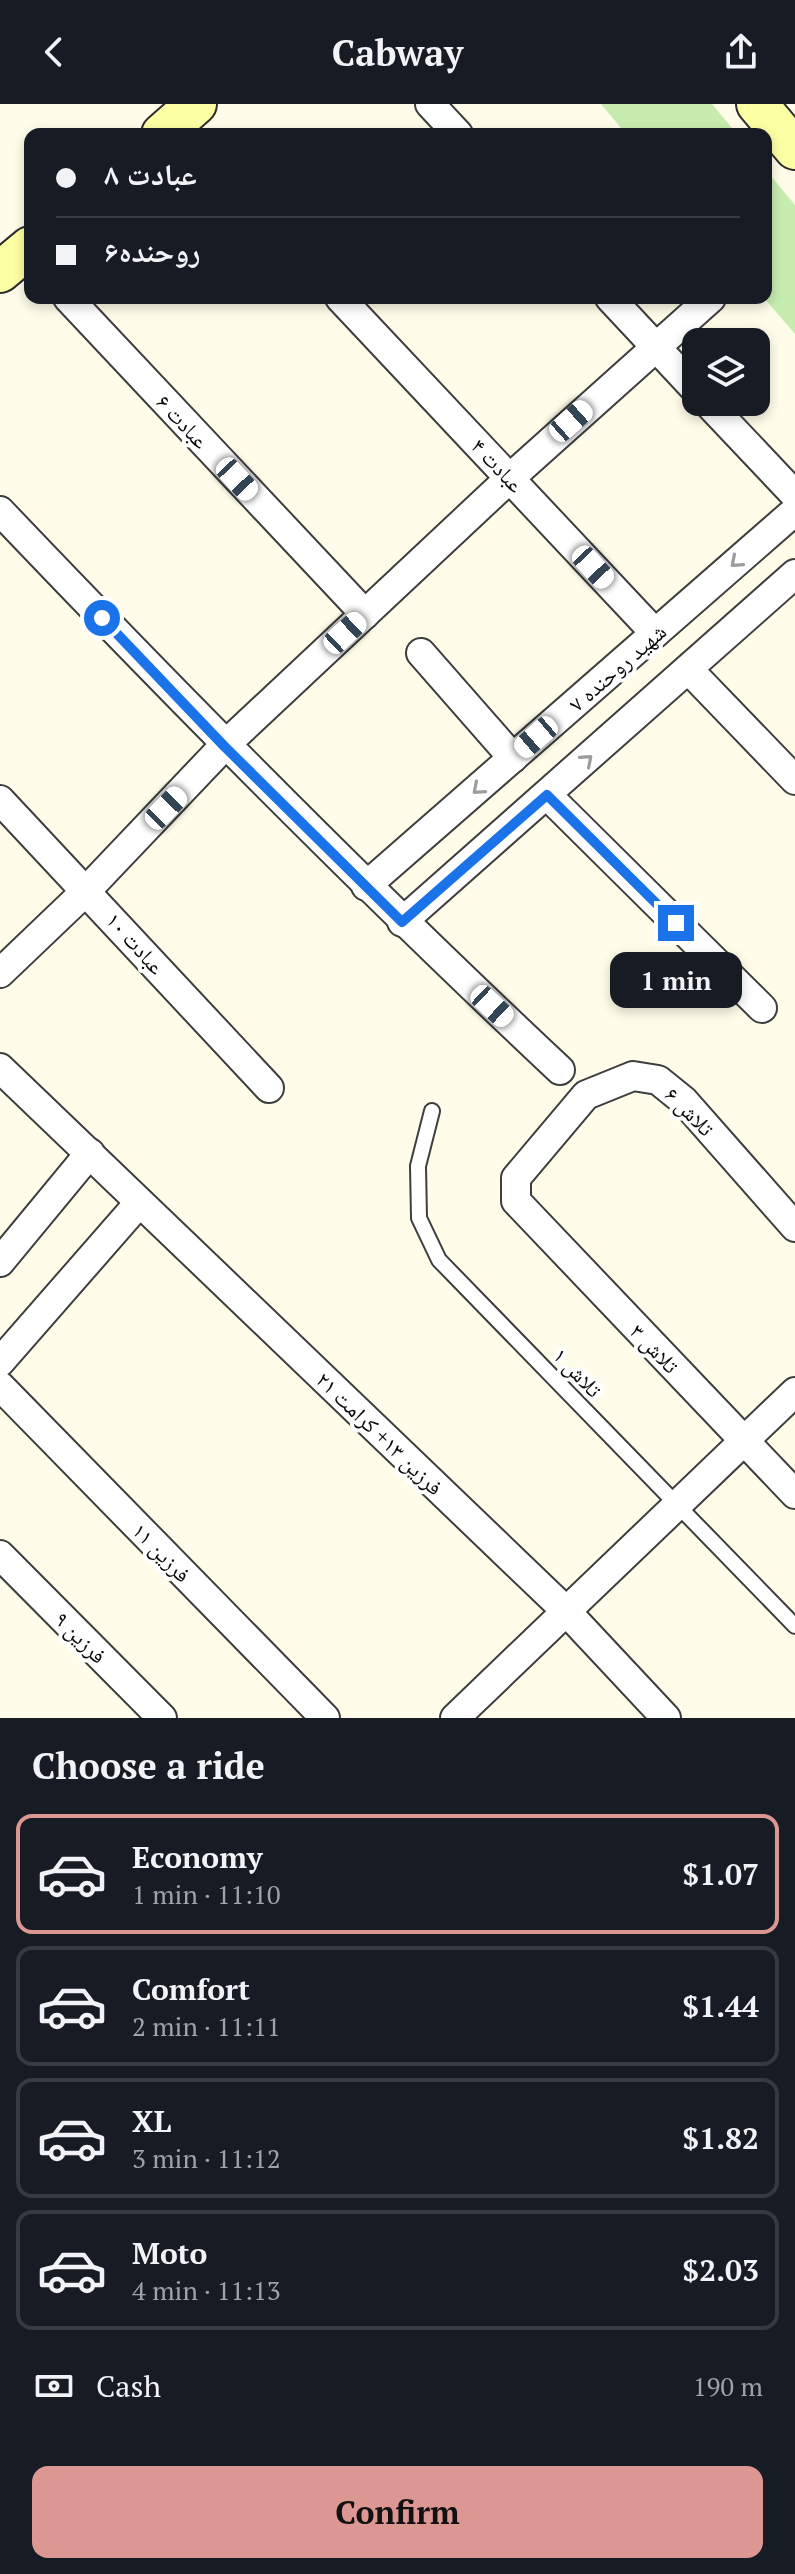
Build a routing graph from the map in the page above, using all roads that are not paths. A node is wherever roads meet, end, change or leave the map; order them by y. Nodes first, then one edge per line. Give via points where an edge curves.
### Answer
1 (430, 104) edge
2 (757, 104) edge
3 (452, 128) edge
4 (795, 149) edge
5 (74, 304) edge
6 (346, 304) edge
7 (616, 304) edge
8 (704, 304) edge
9 (654, 346) junction
10 (682, 375) edge
11 (720, 416) edge
12 (510, 478) junction
13 (795, 495) edge
14 (0, 511) edge
15 (795, 511) edge
16 (795, 574) edge
17 (365, 614) junction
18 (655, 633) junction
19 (421, 653) dead end
20 (689, 670) junction
21 (224, 746) junction
22 (513, 758) junction
23 (795, 780) edge
24 (547, 795) junction
25 (0, 800) edge
26 (366, 886) junction
27 (87, 890) junction
28 (402, 922) junction
29 (0, 973) edge
30 (762, 1008) dead end
31 (0, 1068) edge
32 (560, 1070) dead end
33 (269, 1088) dead end
34 (432, 1111) dead end
35 (90, 1153) junction
36 (516, 1201) joint
37 (139, 1203) junction
38 (791, 1214) edge
39 (0, 1262) edge
40 (0, 1362) edge
41 (0, 1386) edge
42 (795, 1392) edge
43 (745, 1441) junction
44 (795, 1494) edge
45 (678, 1504) junction
46 (0, 1555) edge
47 (565, 1610) junction
48 (795, 1626) edge
49 (162, 1718) edge
50 (325, 1718) edge
51 (455, 1718) edge
52 (666, 1718) edge

1 - 3 street
2 - 4 main road
5 - 17 street, عبادت ۶
6 - 12 street, عبادت ۴
7 - 9 street
8 - 9 street
9 - 10 street
9 - 12 street
11 - 13 street
12 - 17 street
12 - 18 street, عبادت ۴
14 - 21 street
15 -> 18 street, شهید روحنده ۷
16 - 20 street
17 - 21 street
18 - 22 street, شهید روحنده ۷
19 - 22 street
20 - 23 street
24 -> 20 street
21 - 26 street
21 - 27 street
22 -> 26 street, شهید روحنده ۷
24 - 28 street
24 - 30 street
25 - 27 street, عبادت ۱۰
26 - 28 street
27 - 29 street
27 - 33 street, عبادت ۱۰
28 - 32 street
31 - 35 street, فرزین ۱۳+ کرامت ۲۱
34 - 45 lane, تلاش ۱ via 418,1166 419,1218 439,1260
35 - 37 street, فرزین ۱۳+ کرامت ۲۱
35 - 39 street
36 - 38 street, تلاش ۶ via 516,1178 586,1095 633,1076 658,1080 684,1101
36 - 43 street, تلاش ۳
37 - 40 street
37 - 47 street, فرزین ۱۳+ کرامت ۲۱
41 - 50 street, فرزین ۱۱
42 - 43 street
43 - 44 street, تلاش ۳
43 - 45 street
45 - 47 street
45 - 48 lane, تلاش ۱
46 - 49 street, فرزین ۹
47 - 51 street
47 - 52 street, فرزین ۱۳+ کرامت ۲۱

